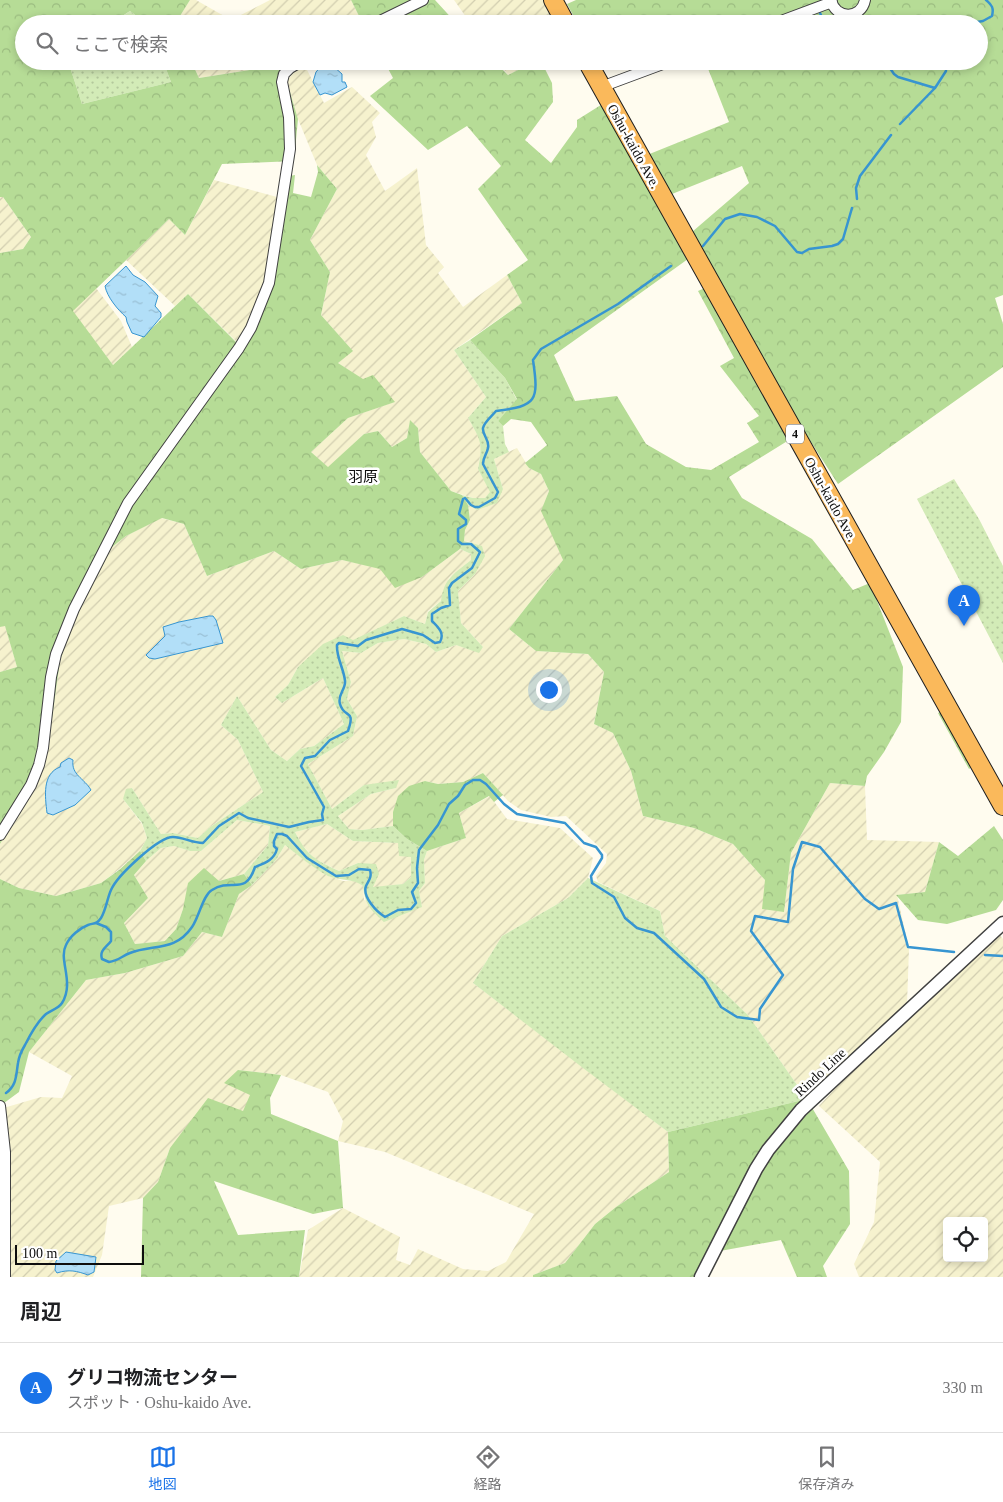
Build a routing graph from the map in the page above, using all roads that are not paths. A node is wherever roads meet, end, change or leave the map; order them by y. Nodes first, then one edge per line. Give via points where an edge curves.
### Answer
1 (423, 0) edge
2 (556, 0) edge
3 (865, 0) edge
4 (831, 1) edge
5 (392, 15) edge
6 (562, 15) edge
7 (796, 15) edge
8 (288, 70) edge
9 (592, 70) edge
10 (647, 70) edge
11 (601, 87) junction
12 (1003, 806) edge
13 (0, 835) edge
14 (1003, 923) edge
15 (0, 1106) edge
16 (5, 1277) edge
17 (701, 1277) edge

1 - 5 street
2 - 6 highway
3 - 4 street via 862,9 847,15 837,12
4 - 7 street
8 - 13 street via 282,82 290,126 290,149 269,283 261,305 238,348 128,503 74,609 51,676 39,764 31,785
9 - 11 highway, Oshu-kaido Ave. / 4
10 - 11 street
11 - 12 highway, Oshu-kaido Ave. / 4
14 - 17 street, Rindo Line via 801,1110 756,1170
15 - 16 street via 5,1152

